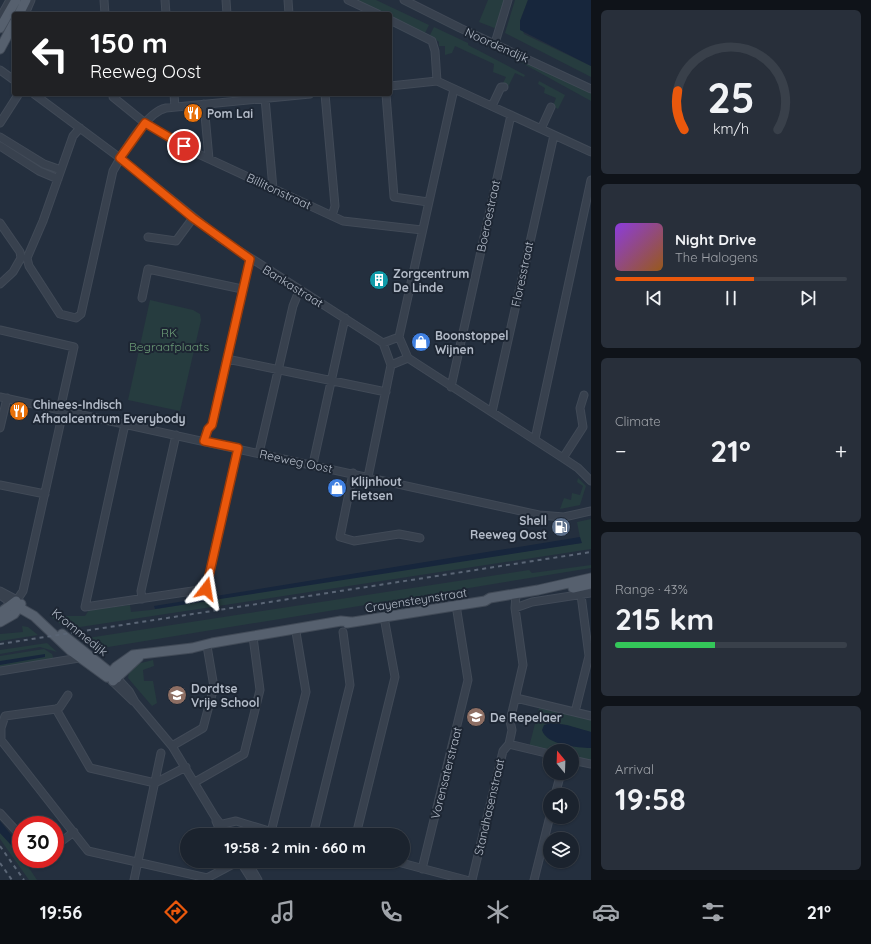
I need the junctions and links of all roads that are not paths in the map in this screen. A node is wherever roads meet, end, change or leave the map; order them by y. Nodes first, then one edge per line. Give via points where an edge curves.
1 (10, 0) edge
2 (16, 0) edge
3 (26, 0) edge
4 (31, 0) edge
5 (104, 0) edge
6 (165, 0) edge
7 (226, 0) edge
8 (288, 0) edge
9 (348, 0) edge
10 (404, 0) edge
11 (508, 0) edge
12 (365, 11) edge
13 (20, 12) edge
14 (26, 12) edge
15 (105, 12) edge
16 (166, 12) edge
17 (227, 12) edge
18 (289, 12) edge
19 (0, 18) edge
20 (392, 21) edge
21 (12, 27) edge
22 (0, 28) edge
23 (495, 44) junction
24 (0, 48) edge
25 (0, 70) edge
26 (12, 79) edge
27 (437, 81) junction
28 (392, 86) edge
29 (504, 87) dead end
30 (454, 89) junction
31 (591, 89) edge
32 (17, 96) edge
33 (37, 96) edge
34 (113, 96) edge
35 (174, 96) edge
36 (286, 96) edge
37 (324, 96) edge
38 (386, 96) edge
39 (236, 98) edge
40 (264, 98) junction
41 (204, 104) junction
42 (492, 106) junction
43 (175, 107) junction
44 (551, 107) dead end
45 (511, 115) junction
46 (0, 123) edge
47 (145, 123) junction
48 (80, 128) junction
49 (541, 129) junction
50 (0, 136) edge
51 (554, 136) junction
52 (0, 146) edge
53 (591, 152) edge
54 (120, 158) junction
55 (209, 158) junction
56 (61, 170) junction
57 (58, 179) junction
58 (591, 180) edge
59 (273, 189) junction
60 (428, 202) junction
61 (332, 216) junction
62 (193, 218) junction
63 (0, 223) edge
64 (422, 230) junction
65 (148, 237) dead end
66 (250, 259) junction
67 (0, 284) edge
68 (242, 289) junction
69 (299, 290) junction
70 (142, 298) dead end
71 (345, 318) junction
72 (0, 330) edge
73 (399, 337) junction
74 (383, 343) junction
75 (408, 358) junction
76 (226, 359) junction
77 (392, 365) junction
78 (278, 370) junction
79 (331, 381) junction
80 (451, 387) junction
81 (386, 392) junction
82 (584, 395) dead end
83 (3, 397) edge
84 (62, 409) junction
85 (492, 412) junction
86 (125, 424) junction
87 (591, 426) edge
88 (583, 427) junction
89 (0, 428) edge
90 (176, 435) junction
91 (534, 439) junction
92 (204, 441) junction
93 (238, 448) junction
94 (260, 453) junction
95 (563, 458) junction
96 (313, 464) junction
97 (353, 473) junction
98 (368, 476) junction
99 (591, 481) edge
100 (0, 485) edge
101 (45, 494) junction
102 (591, 511) edge
103 (420, 538) dead end
104 (591, 578) edge
105 (591, 584) edge
106 (0, 591) edge
107 (591, 593) edge
108 (0, 594) edge
109 (581, 595) junction
110 (517, 596) junction
111 (142, 599) junction
112 (17, 604) junction
113 (456, 605) junction
114 (515, 608) junction
115 (0, 613) edge
116 (384, 617) junction
117 (0, 622) edge
118 (292, 632) junction
119 (343, 632) dead end
120 (253, 637) junction
121 (210, 644) junction
122 (67, 645) junction
123 (87, 657) junction
124 (66, 661) junction
125 (0, 671) edge
126 (112, 677) junction
127 (68, 695) dead end
128 (516, 698) junction
129 (56, 709) junction
130 (575, 712) junction
131 (591, 716) edge
132 (0, 728) edge
133 (509, 744) junction
134 (172, 746) junction
135 (543, 752) edge
136 (161, 753) dead end
137 (579, 761) edge
138 (591, 764) edge
139 (186, 767) junction
140 (195, 782) junction
141 (155, 783) junction
142 (0, 813) edge
143 (548, 824) edge
144 (219, 825) junction
145 (12, 826) edge
146 (220, 828) edge
147 (222, 828) edge
148 (257, 828) edge
149 (272, 828) edge
150 (315, 828) edge
151 (358, 828) edge
152 (74, 832) junction
153 (64, 839) edge
154 (138, 862) junction
155 (410, 865) edge
156 (226, 868) edge
157 (244, 868) edge
158 (251, 868) edge
159 (422, 868) junction
160 (200, 878) edge
161 (134, 880) edge
162 (252, 880) edge
163 (258, 880) edge
164 (466, 880) edge
165 (472, 880) edge
166 (534, 880) edge

1 - 19 street
2 - 22 main road
3 - 13 main road
4 - 14 street
5 - 15 street
6 - 16 street
7 - 17 street
8 - 18 street
9 - 12 street
10 - 23 street, Noordendijk
11 - 23 street
20 - 27 street via 432,41 435,48
21 - 24 main road
23 - 31 street, Noordendijk
25 - 26 street
27 - 28 street
27 - 30 street
29 - 42 street via 500,87
30 - 42 street
30 - 60 street
32 - 46 street
33 - 48 street, Bankastraat
34 - 47 street, Billitonstraat
35 - 43 street
36 - 40 street
37 - 61 street via 335,206
38 - 60 street via 394,197
39 - 40 street
39 - 41 street
40 - 59 street
41 - 43 street
41 - 55 street
42 - 45 street
43 - 47 street via 156,112
44 - 49 street
45 - 49 street
45 - 80 street, Boeroestraat
47 - 54 street
47 - 55 street, Billitonstraat
48 - 54 street, Bankastraat
48 - 56 street via 73,136
49 - 51 street
50 - 56 street via 44,164
51 - 53 street
51 - 85 street, Floresstraat
52 - 57 street via 39,171
54 - 57 street via 113,171 81,314 76,318 60,314 29,266 27,258
54 - 62 street, Bankastraat
55 - 59 street, Billitonstraat
56 - 57 street
58 - 91 street
59 - 61 street, Billitonstraat
60 - 64 street
61 - 64 street, Billitonstraat via 343,221
62 - 65 street via 176,241
62 - 66 street, Bankastraat
63 - 67 street via 22,258
64 - 73 street
66 - 68 street
66 - 69 street, Bankastraat
68 - 70 street via 148,269
68 - 76 street
69 - 71 street, Bankastraat
69 - 78 street
71 - 74 street, Bankastraat
71 - 79 street
72 - 84 street via 74,347
73 - 74 street
73 - 75 street
74 - 77 street
75 - 77 street
75 - 80 street
76 - 78 street
76 - 92 street via 212,425
77 - 81 street
78 - 79 street
78 - 94 street
79 - 81 street
79 - 96 street
80 - 85 street
81 - 98 street
82 - 88 street via 580,408
83 - 84 street, Reeweg Oost
83 - 89 street
84 - 86 street, Reeweg Oost
84 - 101 street
85 - 91 street
86 - 90 street, Reeweg Oost
86 - 111 street via 85,607
87 - 88 street
88 - 95 street
90 - 92 street, Reeweg Oost
90 - 111 street via 141,591
91 - 95 street
92 - 93 street, Reeweg Oost
93 - 94 street, Reeweg Oost
93 - 111 street via 206,589
94 - 96 street, Reeweg Oost
95 - 99 street
96 - 97 street, Reeweg Oost
97 - 98 street, Reeweg Oost
97 - 103 street via 340,537 354,541 399,534
98 - 102 street, Reeweg Oost via 552,517 572,516
100 - 101 street
101 - 112 street via 24,586
104 - 110 main road, Crayensteynstraat
105 - 110 main road, Crayensteynstraat
106 - 112 street, Krommedijk
107 - 109 street
108 - 112 street, Krommedijk
109 - 114 street via 532,602
109 - 130 street via 590,656
110 - 113 main road, Crayensteynstraat
110 - 114 street, Standhasenstraat
112 - 115 main road
112 - 117 main road via 14,614
112 - 122 main road, Krommedijk
112 - 123 main road, Krommedijk via 41,616
113 - 116 main road, Crayensteynstraat
113 - 159 street, Vorensaterstraat via 468,680
114 - 128 street, Standhasenstraat via 523,665
116 - 118 main road, Crayensteynstraat via 341,621 293,629
116 - 151 street via 394,677
118 - 120 main road, Crayensteynstraat
118 - 149 street via 306,692
119 - 150 street via 350,684
120 - 121 main road, Crayensteynstraat
120 - 140 street via 260,690 244,754
121 - 126 main road, Crayensteynstraat via 143,654
121 - 134 street via 214,687 203,728
122 - 123 main road, Krommedijk
122 - 124 street
123 - 124 street
123 - 126 main road, Krommedijk
124 - 125 street
126 - 134 street, Krommedijk via 129,691 135,702
127 - 129 street
128 - 130 street
128 - 133 street, Standhasenstraat via 510,721 512,730
129 - 132 street via 5,716
129 - 141 street via 90,768
130 - 131 street
132 - 152 street via 0,740
133 - 135 street
133 - 165 street, Standhasenstraat via 503,751
134 - 139 street, Krommedijk
136 - 141 street
137 - 138 street
139 - 140 street, Krommedijk
139 - 141 street
140 - 144 street, Krommedijk
141 - 154 street
142 - 145 street
143 - 166 street
144 - 146 street
144 - 147 street
144 - 148 street via 236,822
152 - 153 street
152 - 154 street via 88,851
154 - 160 street
154 - 161 street
155 - 159 street
156 - 160 street via 207,878
157 - 162 street
158 - 163 street
159 - 164 street

